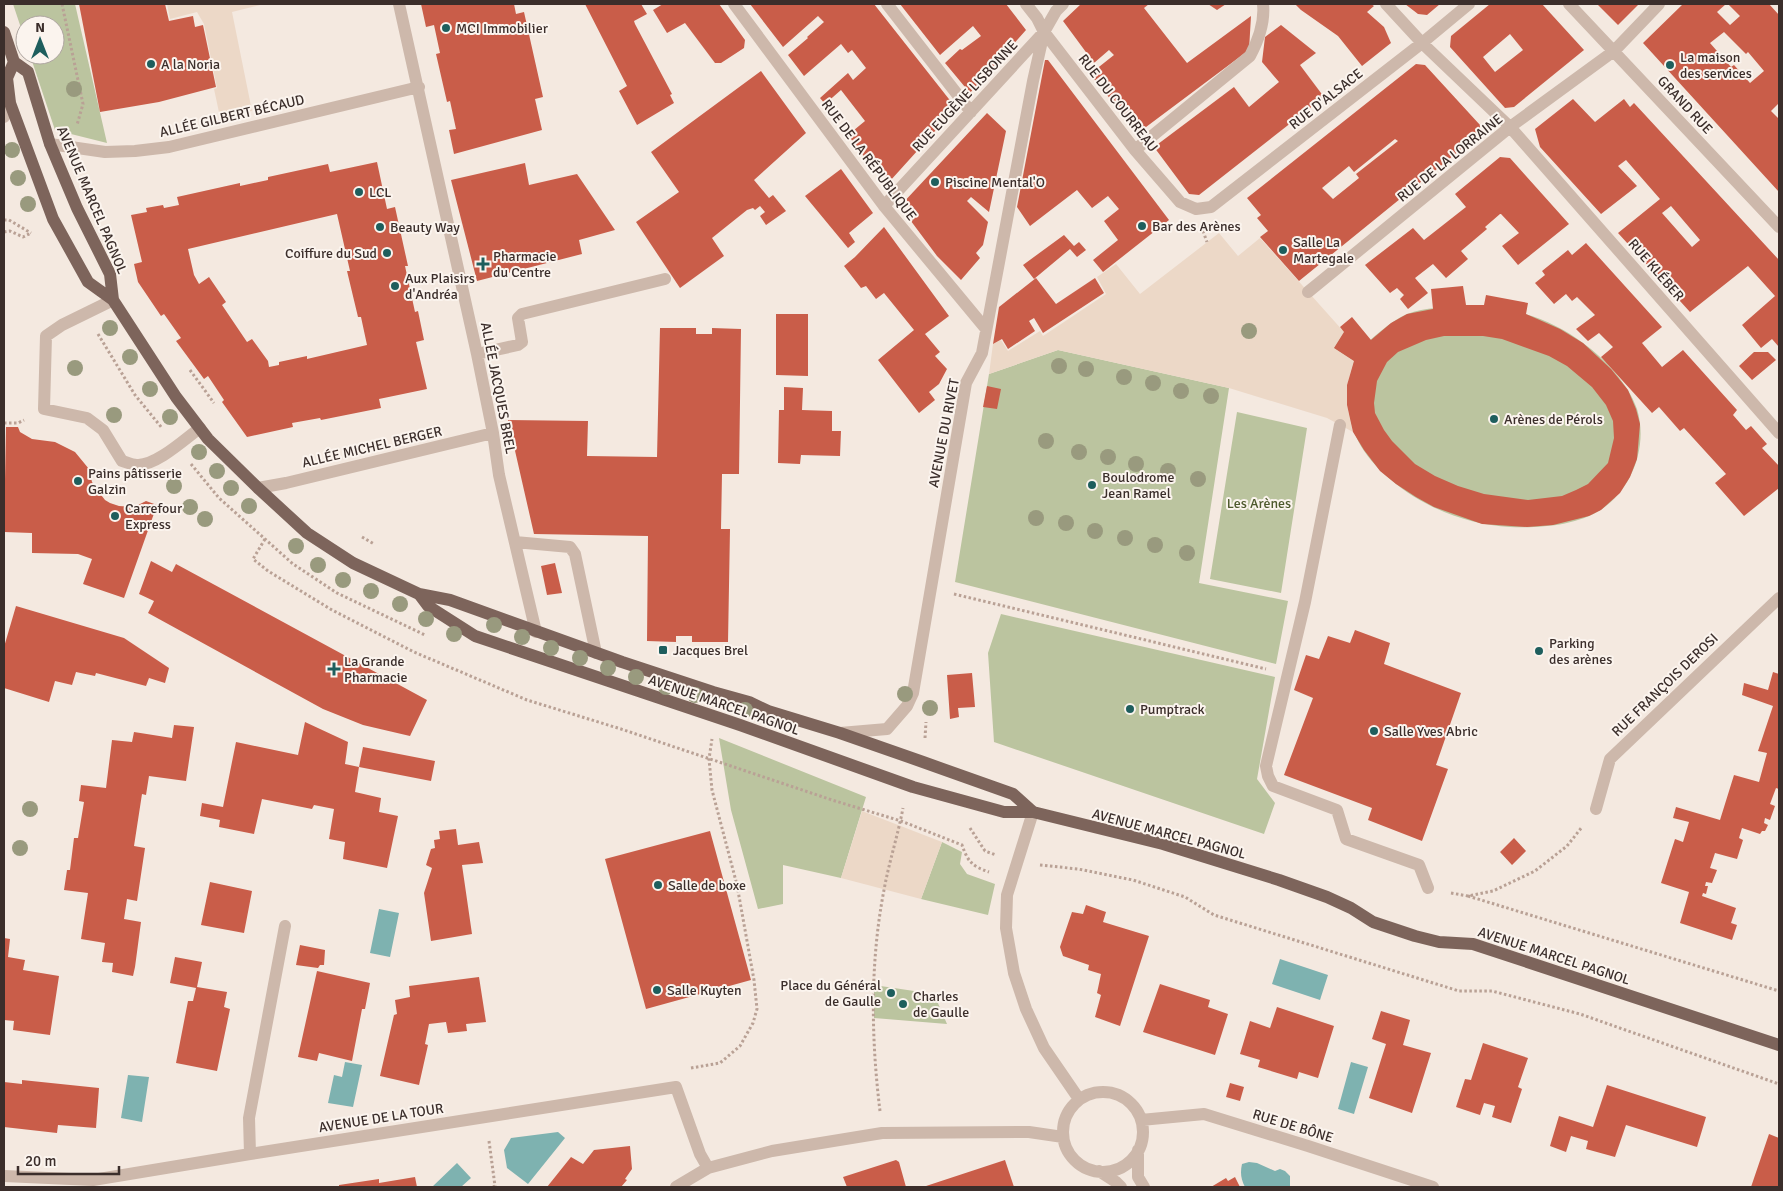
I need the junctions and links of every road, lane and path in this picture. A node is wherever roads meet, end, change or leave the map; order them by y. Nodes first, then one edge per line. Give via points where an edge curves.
1 (399, 4) edge
2 (734, 4) edge
3 (887, 4) edge
4 (1026, 4) edge
5 (1063, 4) edge
6 (1263, 4) edge
7 (1386, 4) edge
8 (1469, 4) edge
9 (1569, 4) edge
10 (1659, 4) edge
11 (4, 32) edge
12 (1044, 32) junction
13 (1422, 44) junction
14 (1614, 51) junction
15 (14, 62) junction
16 (419, 88) junction
17 (10, 103) junction
18 (971, 112) junction
19 (4, 117) edge
20 (1510, 127) junction
21 (50, 144) junction
22 (1135, 150) junction
23 (884, 206) junction
24 (1196, 209) joint
25 (1779, 227) edge
26 (665, 279) dead end
27 (1308, 292) dead end
28 (113, 300) junction
29 (986, 329) junction
30 (477, 354) junction
31 (4, 423) edge
32 (18, 423) dead end
33 (1340, 425) dead end
34 (200, 428) junction
35 (1779, 433) edge
36 (493, 434) junction
37 (258, 488) junction
38 (265, 539) dead end
39 (515, 542) junction
40 (931, 589) junction
41 (419, 594) junction
42 (1779, 598) edge
43 (536, 632) junction
44 (596, 653) junction
45 (1288, 674) junction
46 (926, 714) dead end
47 (840, 733) junction
48 (712, 736) dead end
49 (709, 759) junction
50 (923, 762) junction
51 (913, 787) junction
52 (1596, 809) joint
53 (1033, 812) junction
54 (901, 821) junction
55 (994, 874) dead end
56 (1428, 888) joint
57 (1468, 896) junction
58 (285, 926) dead end
59 (1779, 992) edge
60 (1779, 1045) edge
61 (682, 1070) dead end
62 (1079, 1100) junction
63 (485, 1117) junction
64 (1141, 1120) junction
65 (882, 1133) junction
66 (1063, 1137) junction
67 (1138, 1150) junction
68 (250, 1154) junction
69 (708, 1168) junction
70 (1099, 1171) junction
71 (4, 1176) edge
72 (493, 1187) edge
73 (676, 1187) edge
74 (1120, 1187) edge
75 (1144, 1187) edge
76 (1433, 1187) edge

1 - 16 street, ALLÉE JACQUES BREL
2 - 23 street, RUE DE LA RÉPUBLIQUE
3 - 18 street
4 - 12 street, RUE DU COURREAU
5 - 12 street, RUE EUGÈNE LISBONNE
6 - 22 street via 1264,14 1250,56
7 - 13 street, RUE KLÉBER
8 - 13 street, RUE D'ALSACE
9 - 14 street, GRAND RUE
10 - 14 street, RUE DE LA LORRAINE
11 - 15 main road, AVENUE MARCEL PAGNOL
12 - 18 street, RUE EUGÈNE LISBONNE
12 - 22 street, RUE DU COURREAU
12 - 29 street, AVENUE DU RIVET
13 - 20 street, RUE KLÉBER
13 - 24 street, RUE D'ALSACE via 1211,207
14 - 20 street, RUE DE LA LORRAINE
14 - 25 street, GRAND RUE
15 - 17 main road, AVENUE MARCEL PAGNOL via 7,78
15 - 21 main road, AVENUE MARCEL PAGNOL via 28,72
16 - 21 street, ALLÉE GILBERT BÉCAUD via 169,147 105,152
16 - 30 street, ALLÉE JACQUES BREL
17 - 19 street
17 - 28 main road, AVENUE MARCEL PAGNOL via 53,219 88,282
18 - 23 street, RUE EUGÈNE LISBONNE
20 - 27 street, RUE DE LA LORRAINE
20 - 35 street, RUE KLÉBER
21 - 28 main road, AVENUE MARCEL PAGNOL via 110,274
22 - 24 street, RUE DU COURREAU via 1180,202
23 - 29 street, RUE DE LA RÉPUBLIQUE
26 - 30 street via 522,314 518,318 522,342
28 - 34 main road, AVENUE MARCEL PAGNOL
28 - 34 street via 46,336 44,409 86,418 103,430 122,460 136,465 148,463
29 - 40 street, AVENUE DU RIVET via 982,353 966,383
30 - 36 street, ALLÉE JACQUES BREL
31 - 32 path
33 - 45 street
34 - 37 main road, AVENUE MARCEL PAGNOL
36 - 37 street, ALLÉE MICHEL BERGER
36 - 39 street, ALLÉE JACQUES BREL
37 - 41 main road, AVENUE MARCEL PAGNOL via 307,533 353,563
38 - 49 path via 253,559 268,571 332,610 414,652 527,700
39 - 43 street, ALLÉE JACQUES BREL
39 - 44 street via 570,548 575,554
40 - 45 path
40 - 47 street, AVENUE DU RIVET via 908,706 887,729
41 - 43 main road, AVENUE MARCEL PAGNOL via 450,600
41 - 51 main road, AVENUE MARCEL PAGNOL via 428,606 475,636
42 - 52 street, RUE FRANÇOIS DEROSI via 1610,759
43 - 44 main road, AVENUE MARCEL PAGNOL
44 - 47 main road, AVENUE MARCEL PAGNOL
45 - 56 street via 1266,766 1273,786 1337,810 1346,839 1419,865
46 - 50 path
47 - 50 main road, AVENUE MARCEL PAGNOL
48 - 49 path
49 - 54 path
49 - 61 path via 712,790 737,885 757,1009 740,1046 720,1063
50 - 53 main road, AVENUE MARCEL PAGNOL via 1013,794
51 - 53 main road, AVENUE MARCEL PAGNOL via 1004,812
51 - 54 path
52 - 57 path via 1567,846 1535,871 1493,891
53 - 60 main road, AVENUE MARCEL PAGNOL via 1163,844 1327,897 1373,922 1415,936 1439,942 1474,944
53 - 62 street via 1007,895 1006,928 1014,973 1026,1009 1044,1048
54 - 55 path via 962,845 975,867
54 - 65 path via 884,890 874,986 875,1072
56 - 57 path
57 - 59 path
58 - 68 street via 249,1118
62 - 64 street via 1090,1094 1115,1094 1135,1108
62 - 66 street via 1066,1116
63 - 68 street, AVENUE DE LA TOUR
63 - 69 street, AVENUE DE LA TOUR via 676,1086
63 - 72 path
64 - 67 street
64 - 76 street, RUE DE BÔNE via 1204,1114
65 - 66 street via 1029,1132
65 - 69 street via 772,1151
66 - 70 street via 1075,1160 1086,1168
67 - 70 street via 1122,1167
67 - 75 street via 1138,1177
68 - 71 street, AVENUE DE LA TOUR via 93,1180
69 - 73 street
70 - 74 street

